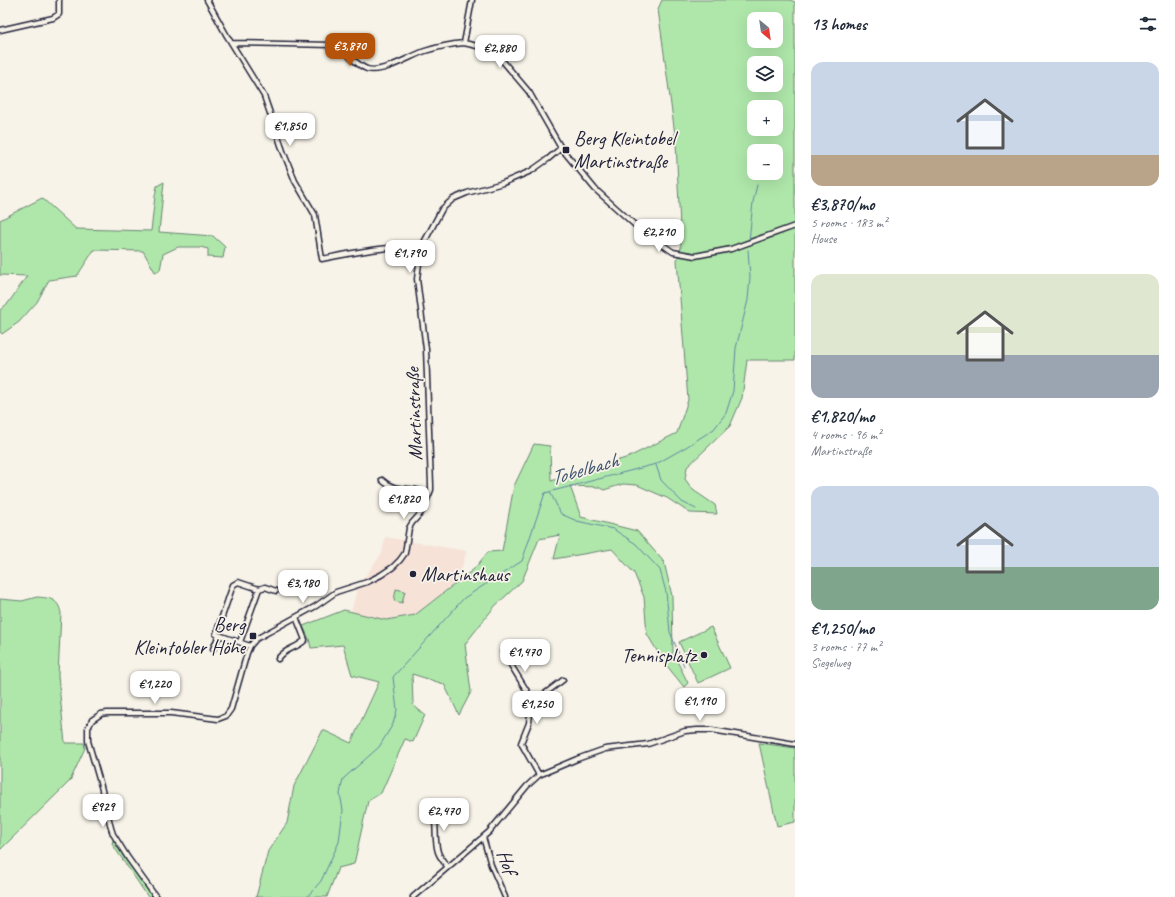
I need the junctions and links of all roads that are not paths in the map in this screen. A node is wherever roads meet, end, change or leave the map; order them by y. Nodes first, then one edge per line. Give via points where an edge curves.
1 (59, 0) edge
2 (207, 0) edge
3 (472, 0) edge
4 (0, 30) edge
5 (464, 43) junction
6 (232, 44) junction
7 (561, 148) junction
8 (795, 226) edge
9 (421, 248) junction
10 (382, 480) dead end
11 (429, 495) junction
12 (259, 590) junction
13 (276, 591) dead end
14 (296, 617) junction
15 (219, 635) junction
16 (240, 642) junction
17 (250, 646) junction
18 (213, 649) dead end
19 (503, 652) dead end
20 (278, 659) dead end
21 (563, 680) dead end
22 (533, 701) junction
23 (795, 744) edge
24 (539, 775) junction
25 (430, 805) dead end
26 (483, 837) junction
27 (447, 866) junction
28 (156, 897) edge
29 (413, 897) edge
30 (505, 897) edge

1 - 4 street via 59,14 53,18
2 - 6 street
3 - 5 street
5 - 6 street via 441,46 377,70 360,65 340,47 332,45
5 - 7 street via 486,48 508,66 529,92
6 - 9 street via 264,96 282,151 295,181 315,215 322,259 346,253
7 - 8 street via 608,202 673,252 695,256 731,249
7 - 9 street, Martinstraße via 531,170 503,183 453,199 442,209
9 - 11 street, Martinstraße via 417,280 426,349 431,485
10 - 11 street via 390,486 417,490
11 - 14 street, Martinstraße via 420,515 409,528 405,553 400,560 381,575 336,592
12 - 13 street via 264,587
12 - 15 street via 238,582 233,585 216,634
12 - 16 street
14 - 17 street, Martinstraße via 262,634
14 - 20 street via 305,640 282,652
15 - 16 street
15 - 18 street
16 - 17 street
17 - 28 street, Martinstraße via 231,709 224,718 171,713 107,713 92,720 88,728 88,741 114,834
19 - 22 street
21 - 22 street
22 - 24 street via 529,723 520,743
23 - 24 street via 712,730 685,731 648,744 594,752
24 - 26 street
25 - 27 street via 436,820 438,852
26 - 27 street
26 - 30 street, Hof via 491,865
27 - 29 street

